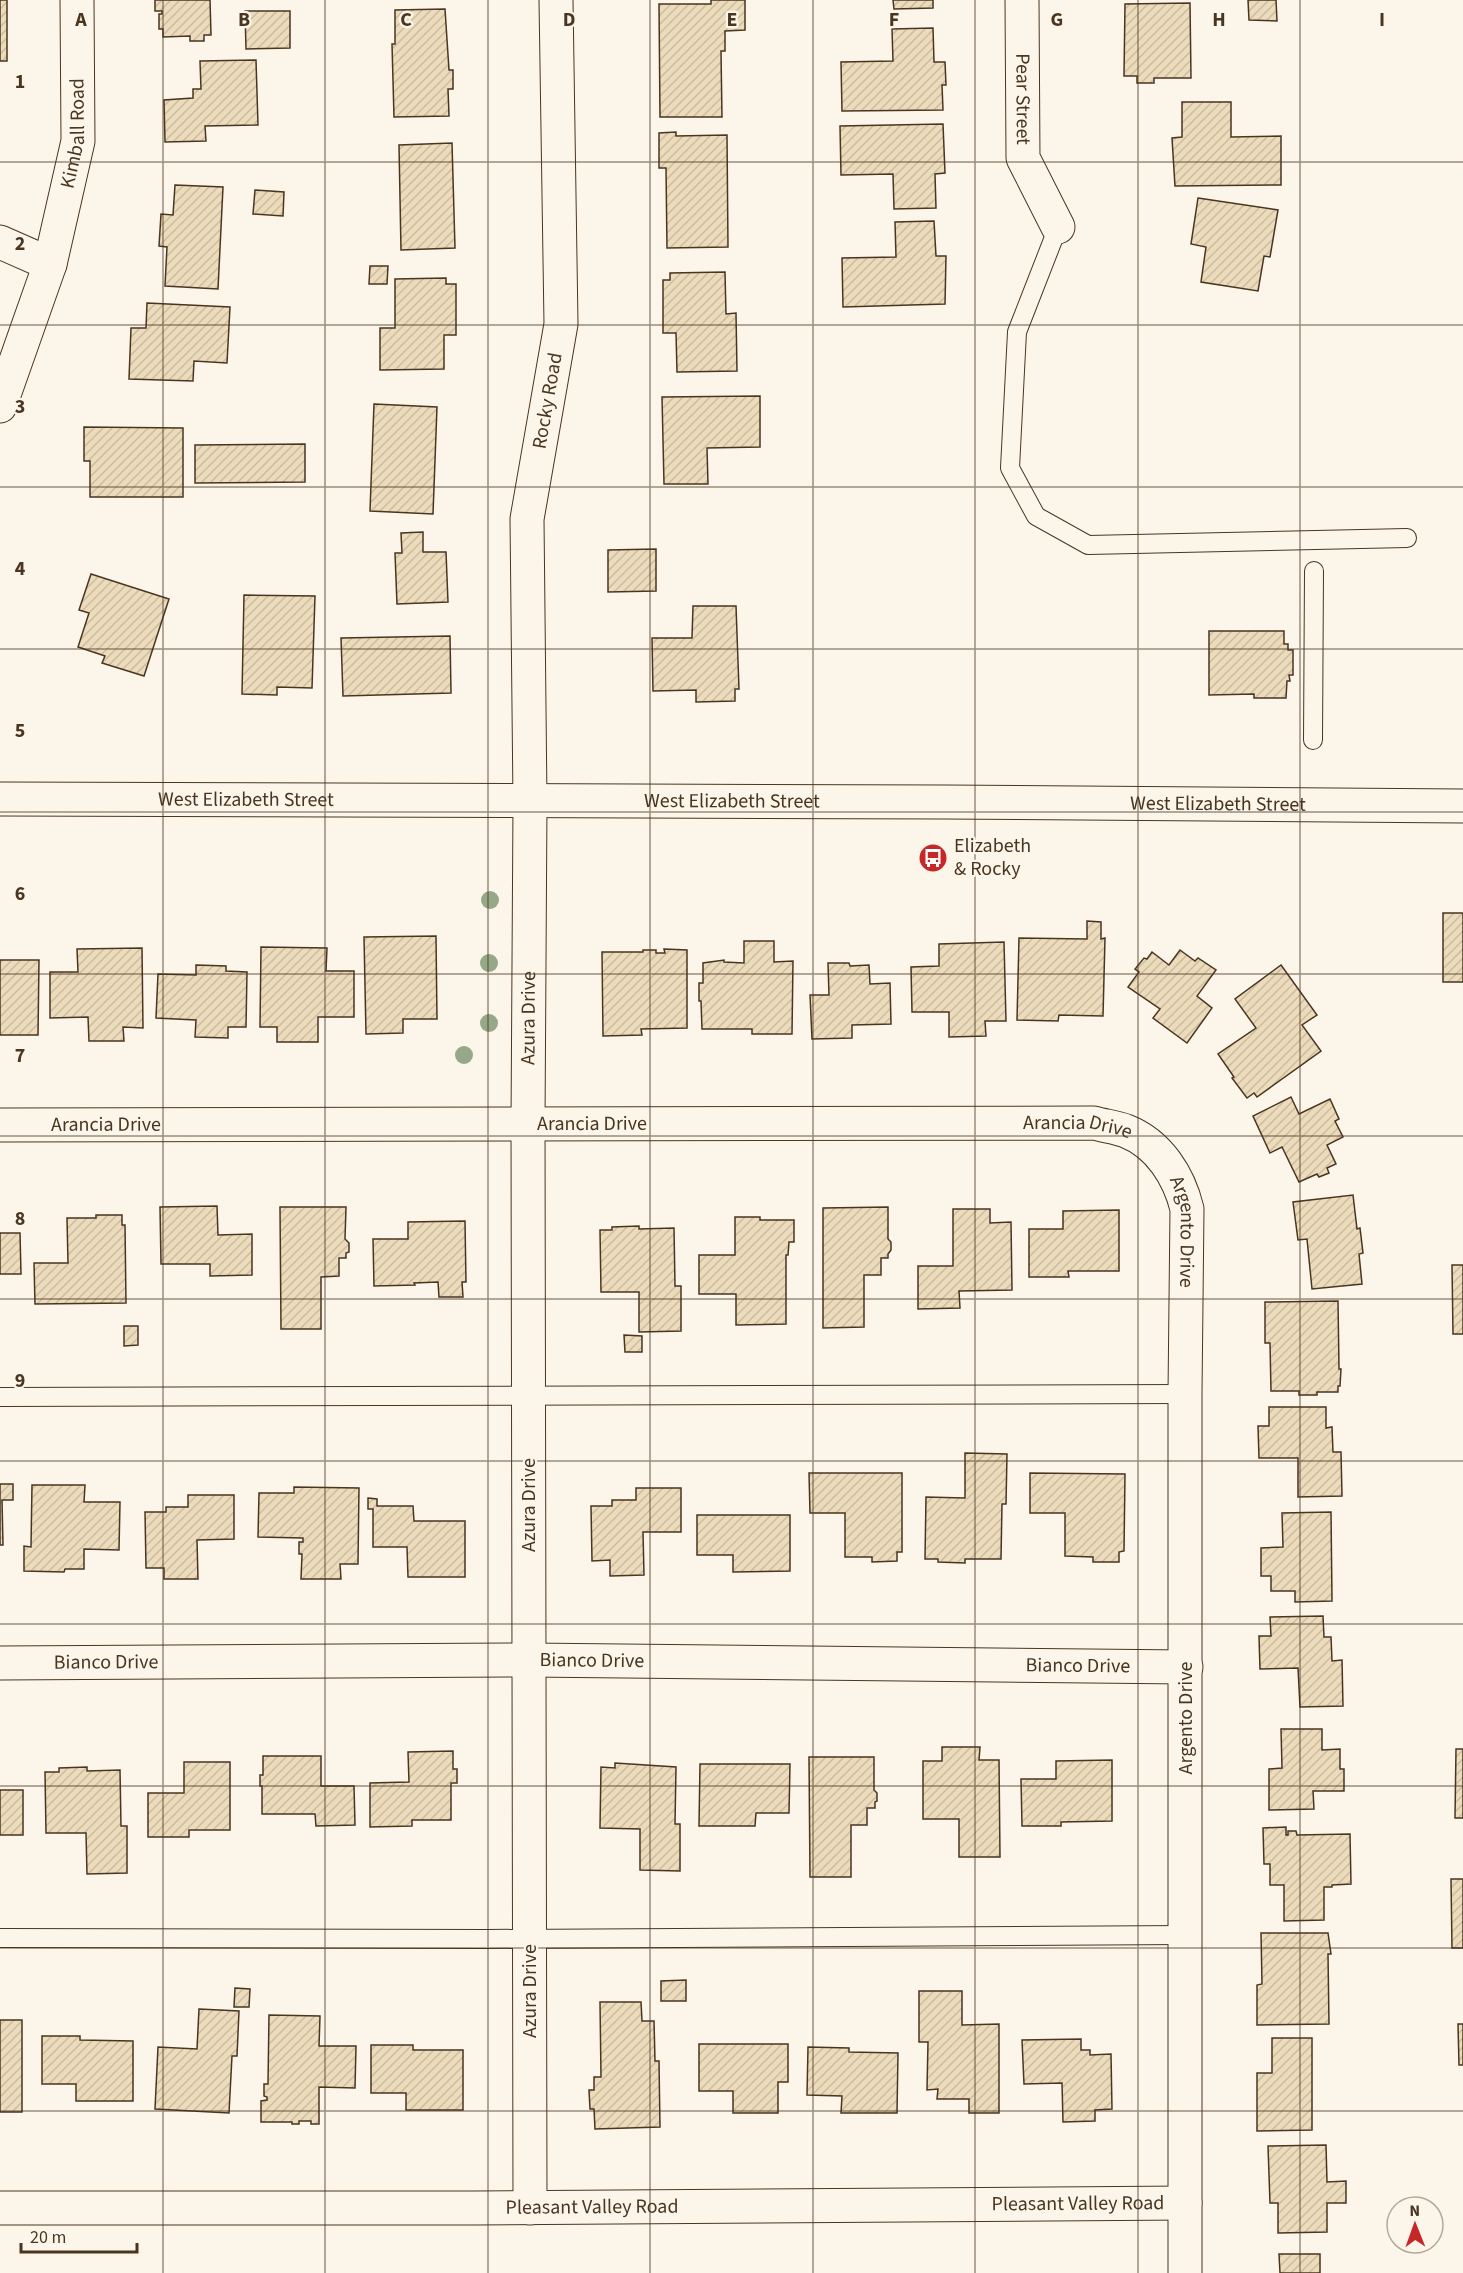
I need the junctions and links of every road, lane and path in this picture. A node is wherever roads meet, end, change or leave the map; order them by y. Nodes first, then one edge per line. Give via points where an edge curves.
1 (77, 0) edge
2 (556, 0) edge
3 (1022, 0) edge
4 (1058, 227) joint
5 (0, 242) edge
6 (50, 264) junction
7 (0, 406) edge
8 (1407, 538) dead end
9 (1314, 570) dead end
10 (1313, 740) dead end
11 (0, 799) edge
12 (530, 802) junction
13 (1463, 806) edge
14 (528, 1124) junction
15 (0, 1125) edge
16 (1170, 1167) joint
17 (1185, 1394) junction
18 (530, 1395) junction
19 (0, 1397) edge
20 (529, 1660) junction
21 (0, 1663) edge
22 (1186, 1667) junction
23 (1186, 1935) junction
24 (0, 1938) edge
25 (530, 1939) junction
26 (1185, 2204) junction
27 (0, 2208) edge
28 (530, 2208) junction
29 (1185, 2273) edge

1 - 6 street, Kimball Road via 78,141
2 - 12 street, Rocky Road via 561,324 527,519
3 - 4 street, Pear Street via 1023,158
4 - 8 lane via 1017,332 1010,468 1036,516 1089,545
5 - 6 street
6 - 7 street, Kimball Road
9 - 10 lane
11 - 12 street, West Elizabeth Street
12 - 13 street, West Elizabeth Street
12 - 14 street, Azura Drive
14 - 15 street, Arancia Drive
14 - 16 street, Arancia Drive via 1094,1123 1126,1131 1152,1147
14 - 18 street, Azura Drive
16 - 17 street, Argento Drive via 1187,1209
17 - 18 lane
17 - 22 street, Argento Drive
18 - 19 lane
18 - 20 street, Azura Drive
20 - 21 street, Bianco Drive
20 - 22 street, Bianco Drive
20 - 25 street, Azura Drive
22 - 23 street, Argento Drive
23 - 25 lane
23 - 26 street, Argento Drive
24 - 25 lane
25 - 28 street, Azura Drive
26 - 28 street, Pleasant Valley Road
26 - 29 street, Argento Drive
27 - 28 street, Pleasant Valley Road

